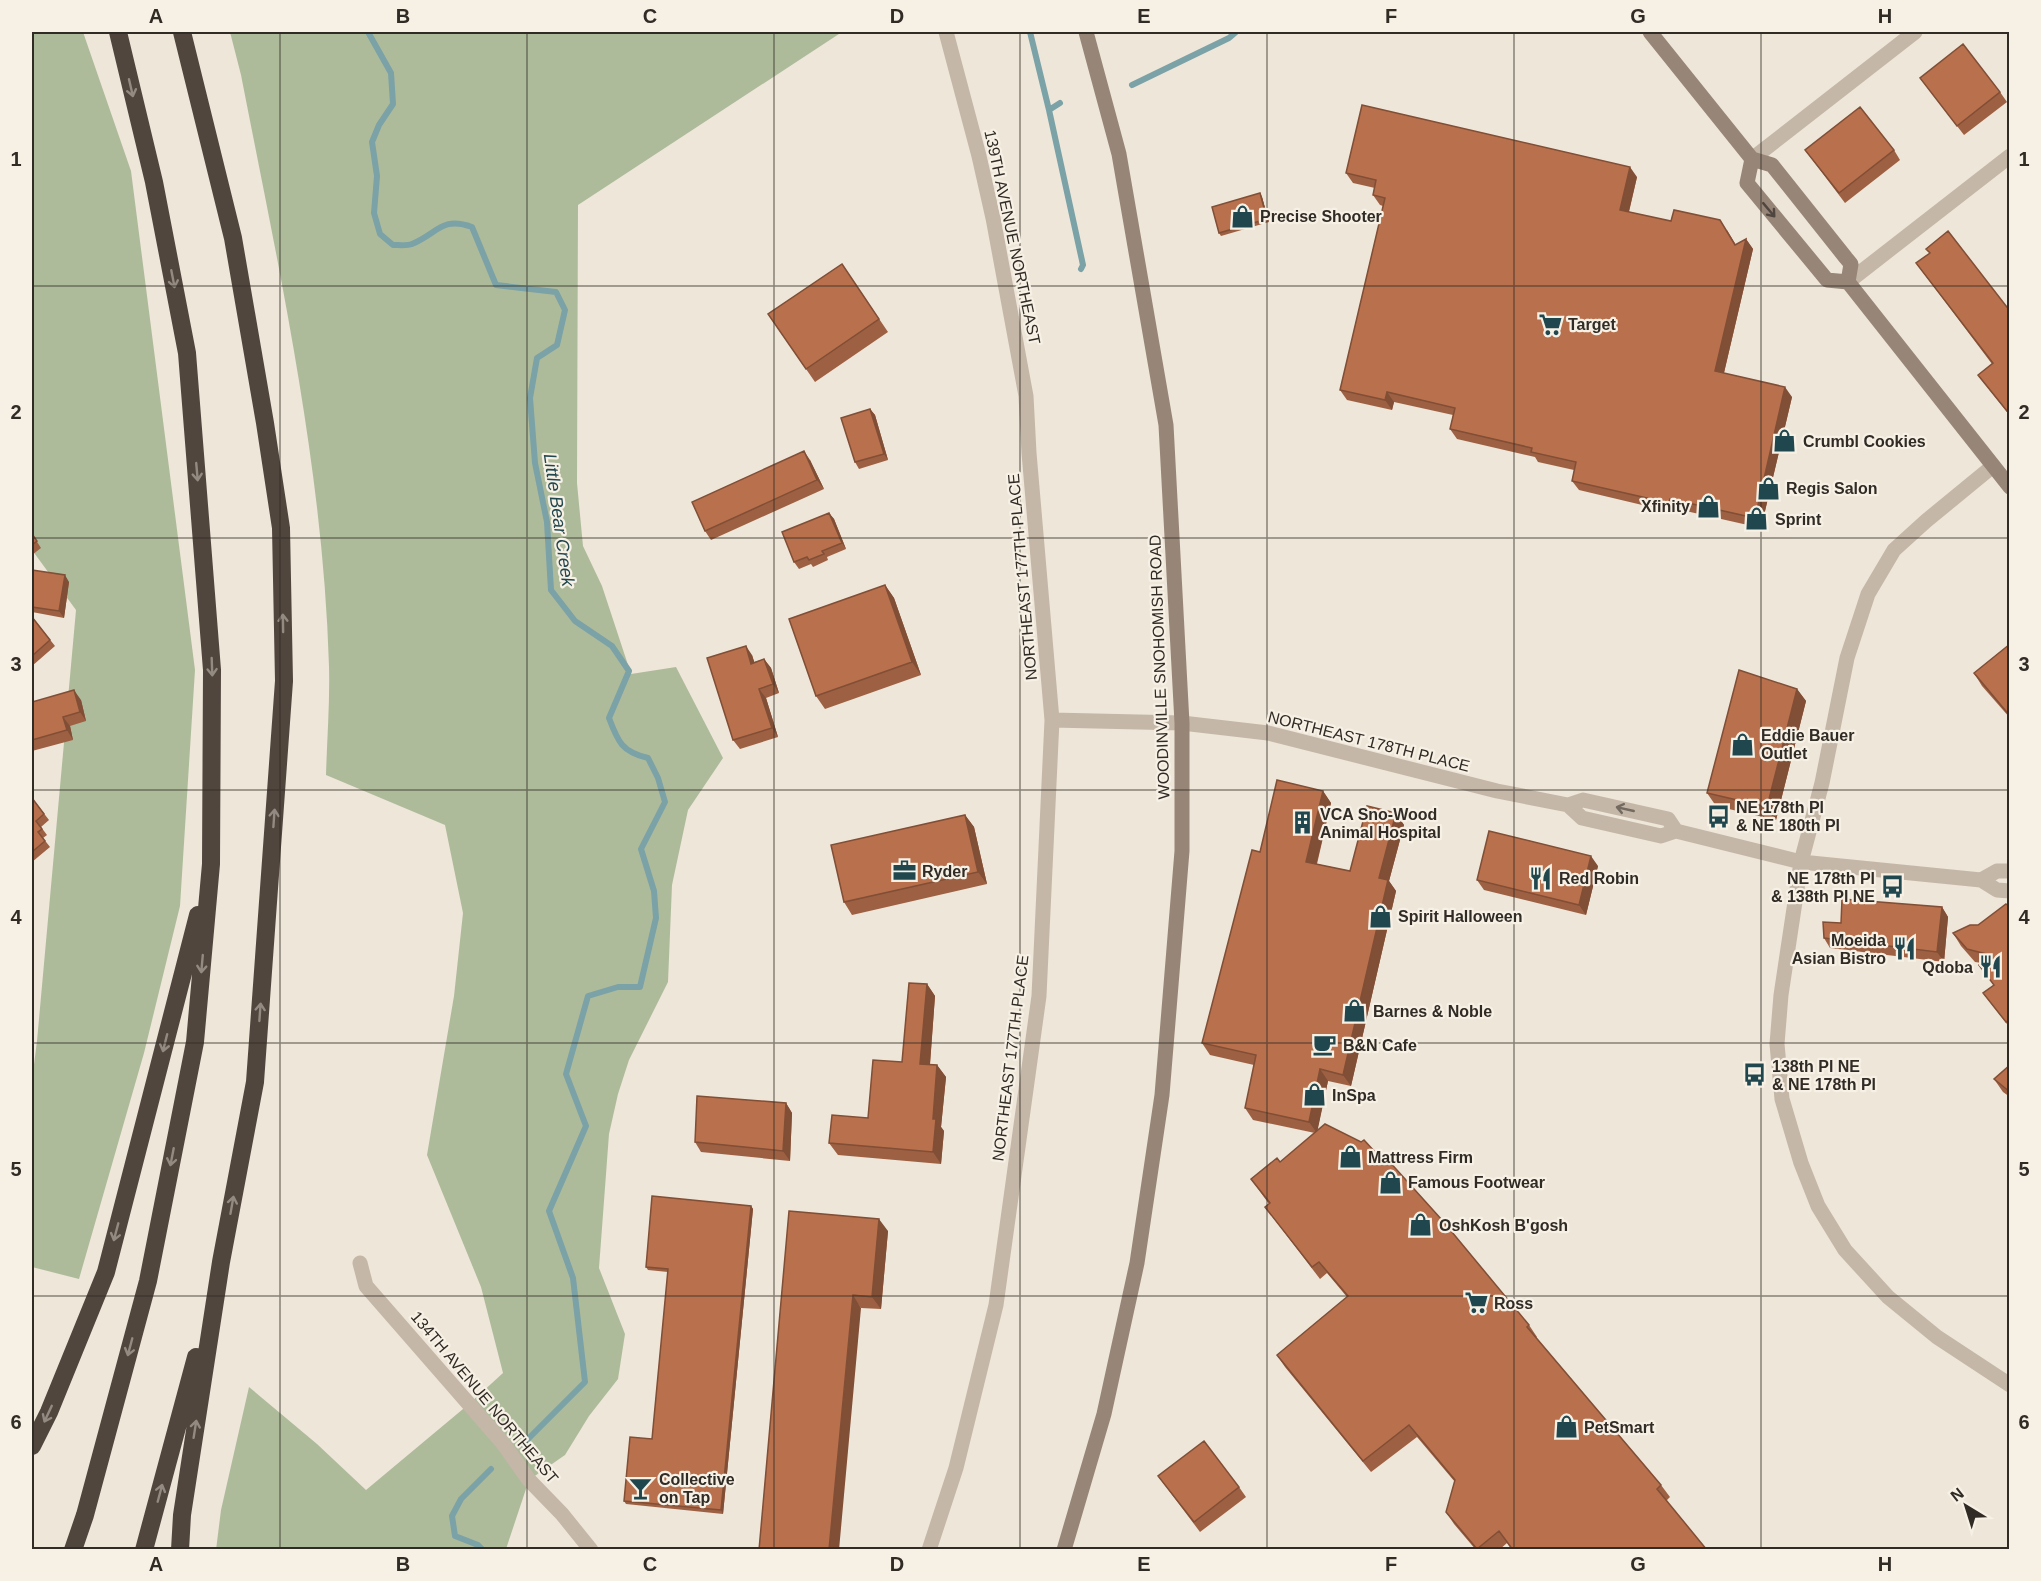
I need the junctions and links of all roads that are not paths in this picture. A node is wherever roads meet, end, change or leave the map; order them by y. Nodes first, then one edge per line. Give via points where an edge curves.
1 (118, 32) edge
2 (182, 32) edge
3 (946, 32) edge
4 (1086, 32) edge
5 (1650, 32) edge
6 (1915, 32) edge
7 (2010, 156) edge
8 (1752, 159) junction
9 (1848, 282) junction
10 (1029, 453) joint
11 (1993, 466) junction
12 (2010, 487) edge
13 (1053, 720) junction
14 (1182, 723) junction
15 (1801, 862) junction
16 (211, 864) junction
17 (2010, 871) edge
18 (1981, 880) junction
19 (2010, 891) edge
20 (221, 1262) junction
21 (360, 1263) dead end
22 (2010, 1385) edge
23 (32, 1446) edge
24 (73, 1550) edge
25 (144, 1550) edge
26 (180, 1550) edge
27 (591, 1550) edge
28 (930, 1550) edge
29 (1064, 1550) edge

1 -> 16 highway via 154,182 187,353 213,670
20 -> 2 highway via 255,1082 284,681 281,528 233,238
3 - 10 street, 139TH AVENUE NORTHEAST via 993,218 1026,396
4 - 14 main road, WOODINVILLE SNOHOMISH ROAD via 1119,154 1166,425
5 - 8 main road
6 - 8 street
7 - 9 street
8 - 9 main road via 1772,165 1851,264
8 -> 9 main road via 1747,183 1827,280
9 - 11 main road
10 - 13 street, NORTHEAST 177TH PLACE
11 - 12 main road
11 - 15 street via 1894,550 1868,594 1847,658 1822,783
13 - 14 street, NORTHEAST 178TH PLACE
13 - 28 street, NORTHEAST 177TH PLACE via 1039,996 996,1305 956,1468
14 - 15 street, NORTHEAST 178TH PLACE via 1268,732 1488,789 1568,805 1582,818 1661,836 1676,831
14 - 29 main road, WOODINVILLE SNOHOMISH ROAD via 1182,851 1162,1095 1137,1263 1119,1348
15 - 18 street, NORTHEAST 178TH PLACE
15 - 22 street via 1777,1044 1782,1099 1818,1206 1845,1250 1888,1297 1937,1337
16 -> 23 highway via 106,1272
16 -> 24 highway via 195,1042 152,1258
17 - 18 street via 1997,871
18 - 19 street via 1996,890
25 -> 20 highway
26 -> 20 highway
21 - 27 street, 134TH AVENUE NORTHEAST via 366,1286

